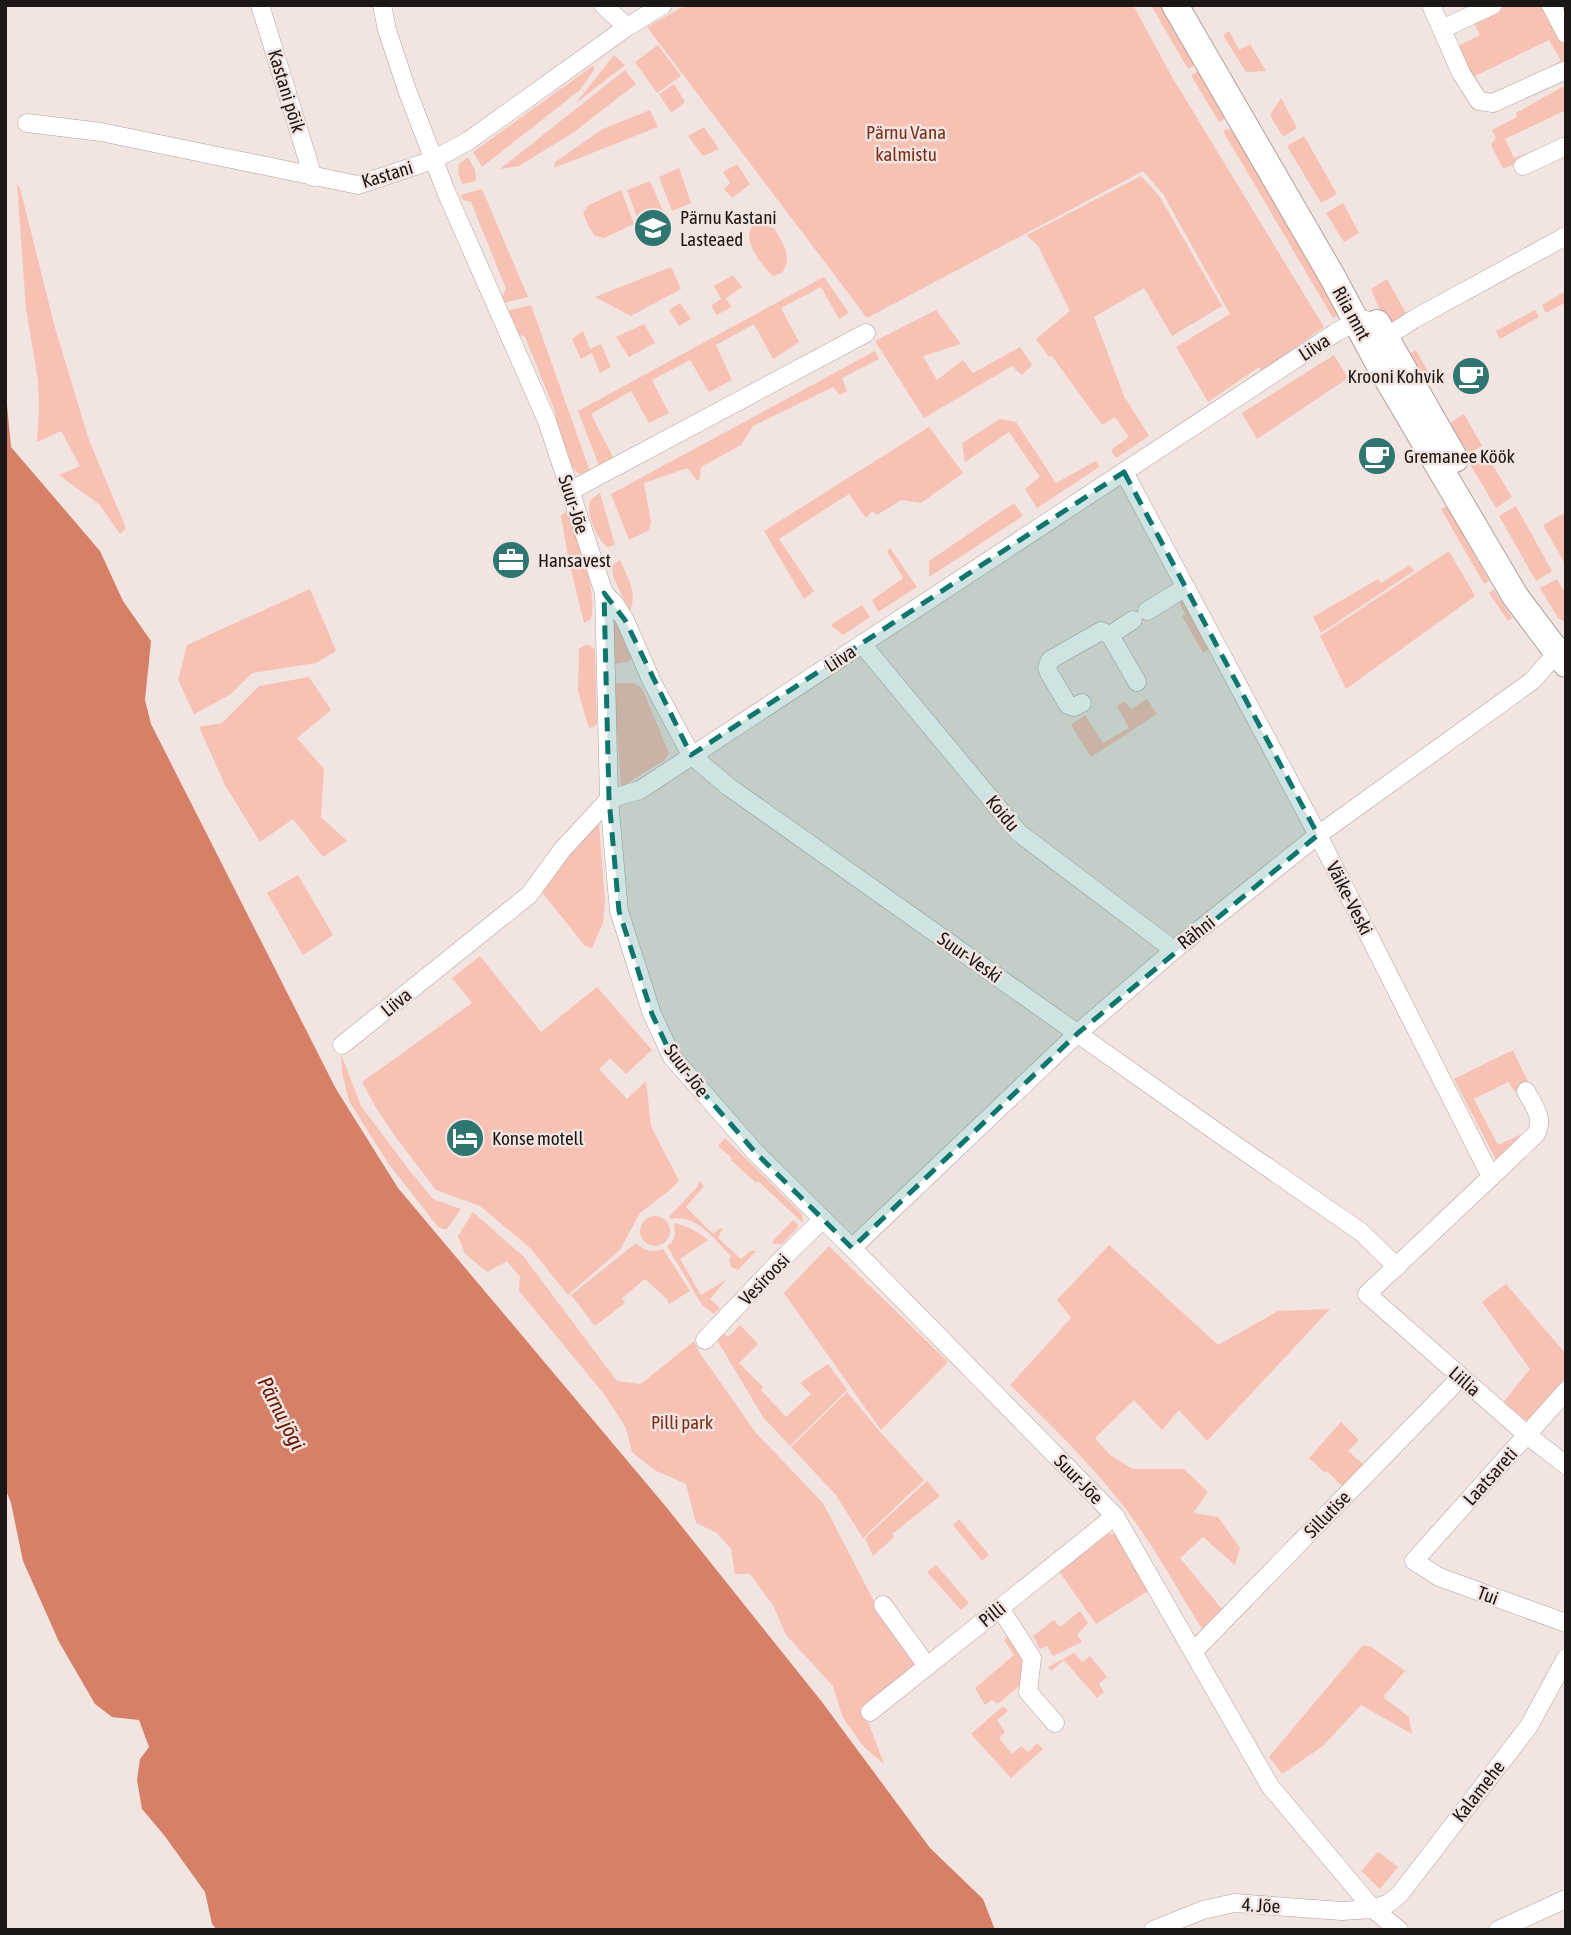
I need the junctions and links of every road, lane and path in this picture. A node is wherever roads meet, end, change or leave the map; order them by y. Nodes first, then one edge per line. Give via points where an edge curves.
1 (260, 5) edge
2 (382, 5) edge
3 (663, 5) edge
4 (1175, 5) edge
5 (1196, 5) edge
6 (1431, 5) edge
7 (1493, 5) edge
8 (1551, 5) edge
9 (605, 6) edge
10 (628, 27) junction
11 (1442, 29) junction
12 (1566, 34) edge
13 (1566, 70) edge
14 (27, 123) dead end
15 (1566, 146) edge
16 (433, 160) junction
17 (1523, 166) dead end
18 (313, 177) junction
19 (1566, 236) edge
20 (1372, 331) junction
21 (866, 333) dead end
22 (1124, 472) junction
23 (570, 491) junction
24 (1186, 587) junction
25 (604, 593) junction
26 (1110, 635) junction
27 (862, 644) junction
28 (1563, 655) edge
29 (1137, 682) dead end
30 (1082, 703) dead end
31 (691, 755) junction
32 (609, 799) junction
33 (1318, 835) junction
34 (1174, 950) junction
35 (1078, 1033) junction
36 (342, 1045) dead end
37 (1526, 1091) dead end
38 (1491, 1177) junction
39 (823, 1219) junction
40 (852, 1248) junction
41 (1397, 1267) junction
42 (705, 1340) dead end
43 (1461, 1377) junction
44 (1566, 1391) edge
45 (1527, 1435) junction
46 (1566, 1465) edge
47 (1115, 1516) junction
48 (1414, 1561) joint
49 (883, 1605) dead end
50 (1000, 1608) junction
51 (1566, 1623) edge
52 (1194, 1651) junction
53 (1566, 1658) edge
54 (927, 1666) junction
55 (870, 1712) dead end
56 (1055, 1723) dead end
57 (1566, 1899) edge
58 (1373, 1909) junction
59 (1153, 1930) edge
60 (1399, 1930) edge
61 (1498, 1930) edge

1 - 18 street, Kastani põik
2 - 16 street, Suur-Jõe
3 - 10 street, Kastani
4 - 20 main road, Riia mnt
5 - 20 main road, Riia mnt
6 - 11 street
7 - 11 street
8 - 12 street
9 - 10 street
10 - 16 street, Kastani via 468,141
11 - 13 street via 1479,101 1493,103
14 - 18 street, Kastani via 101,132
15 - 17 street
16 - 18 street, Kastani via 358,186
16 - 23 street, Suur-Jõe via 547,421
19 - 20 street, Liiva via 1414,318
20 - 22 street, Liiva via 1335,333
20 - 28 main road, Riia mnt via 1535,599
21 - 23 street
22 - 24 street, Väike-Veski
22 - 27 street, Liiva
23 - 25 street, Suur-Jõe
24 - 26 street
24 - 33 street, Väike-Veski
25 - 31 street, Suur-Veski via 625,621
25 - 32 street, Suur-Jõe
26 - 29 street
26 - 30 street via 1101,631 1050,660 1047,668 1068,705
27 - 31 street, Liiva
27 - 34 street, Koidu via 1019,833
28 - 33 street, Rähni
31 - 32 street, Liiva via 640,790
31 - 35 street, Suur-Veski via 729,787
32 - 36 street, Liiva via 562,849 529,895
32 - 39 street, Suur-Jõe via 619,911 652,1014 672,1057 756,1153
33 - 34 street, Rähni
33 - 38 street, Väike-Veski
34 - 35 street, Rähni
35 - 40 street, Rähni
35 - 41 street, Suur-Veski via 1361,1232
37 - 38 street via 1540,1127
38 - 41 street
39 - 40 street, Suur-Jõe
39 - 42 street, Vesiroosi
40 - 47 street, Suur-Jõe
41 - 43 street, Liilia via 1367,1294
43 - 45 street, Liilia
43 - 52 street, Sillutise
44 - 45 street, Laatsareti
45 - 46 street, Liilia
45 - 48 street, Laatsareti
47 - 50 street, Pilli
47 - 52 street, Suur-Jõe
48 - 51 street, Tui via 1439,1577
49 - 54 street
50 - 54 street, Pilli
50 - 56 street via 1032,1658 1028,1692
52 - 58 street, Suur-Jõe via 1270,1786
53 - 58 street, Kalamehe via 1529,1726 1399,1894
54 - 55 street, Pilli
57 - 61 street
58 - 59 street, 4. Jõe via 1234,1903
58 - 60 street, Suur-Jõe

